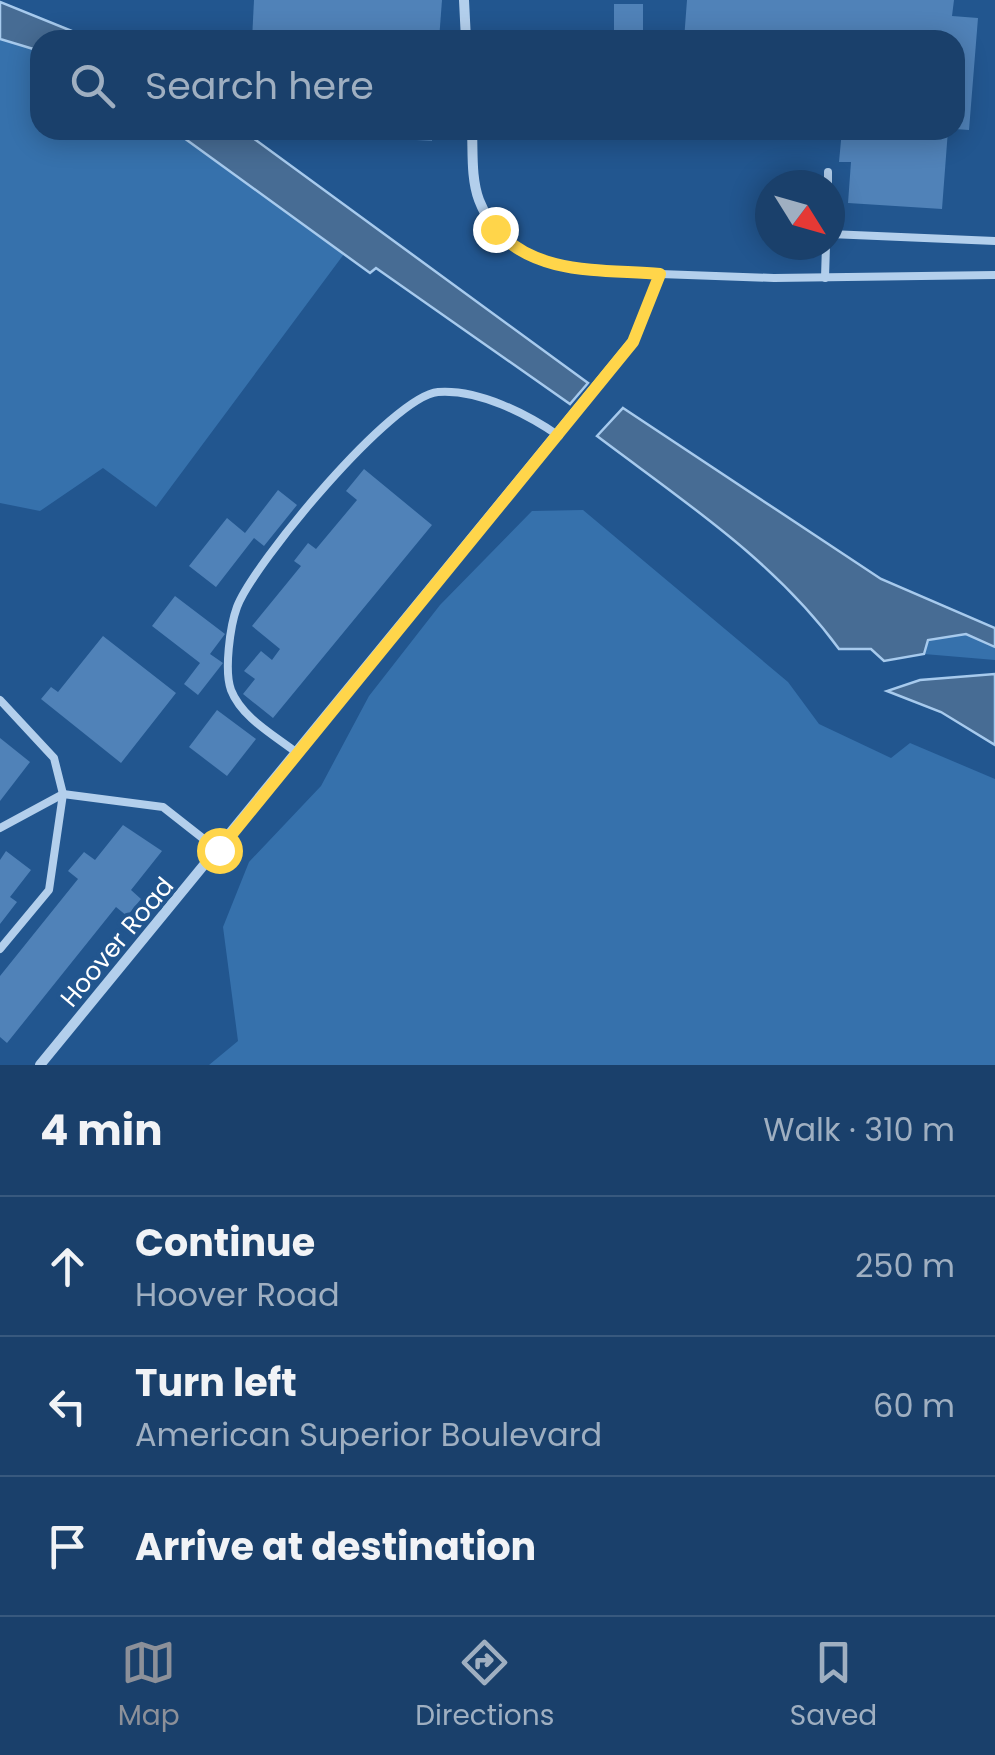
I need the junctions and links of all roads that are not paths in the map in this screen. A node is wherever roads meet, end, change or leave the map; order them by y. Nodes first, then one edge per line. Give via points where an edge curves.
1 (464, 0) edge
2 (466, 30) edge
3 (473, 140) edge
4 (845, 235) edge
5 (995, 241) edge
6 (826, 260) edge
7 (660, 274) junction
8 (995, 275) edge
9 (825, 278) junction
10 (559, 436) junction
11 (0, 700) edge
12 (298, 754) junction
13 (64, 794) junction
14 (0, 828) edge
15 (219, 850) junction
16 (0, 949) edge
17 (40, 1065) edge

1 - 2 street
3 - 7 street via 478,199 507,242 565,267
4 - 5 lane
6 - 9 lane
7 - 9 lane
7 - 10 street, Hoover Road via 633,342
8 - 9 lane
10 - 12 street, Hoover Road
10 - 12 lane via 493,402 436,392 398,413 360,447 258,569 236,608 230,688 244,712
11 - 13 lane via 54,758
12 - 15 street, Hoover Road
13 - 14 lane
13 - 15 lane via 163,807
13 - 16 lane via 49,890
15 - 17 street, Hoover Road

